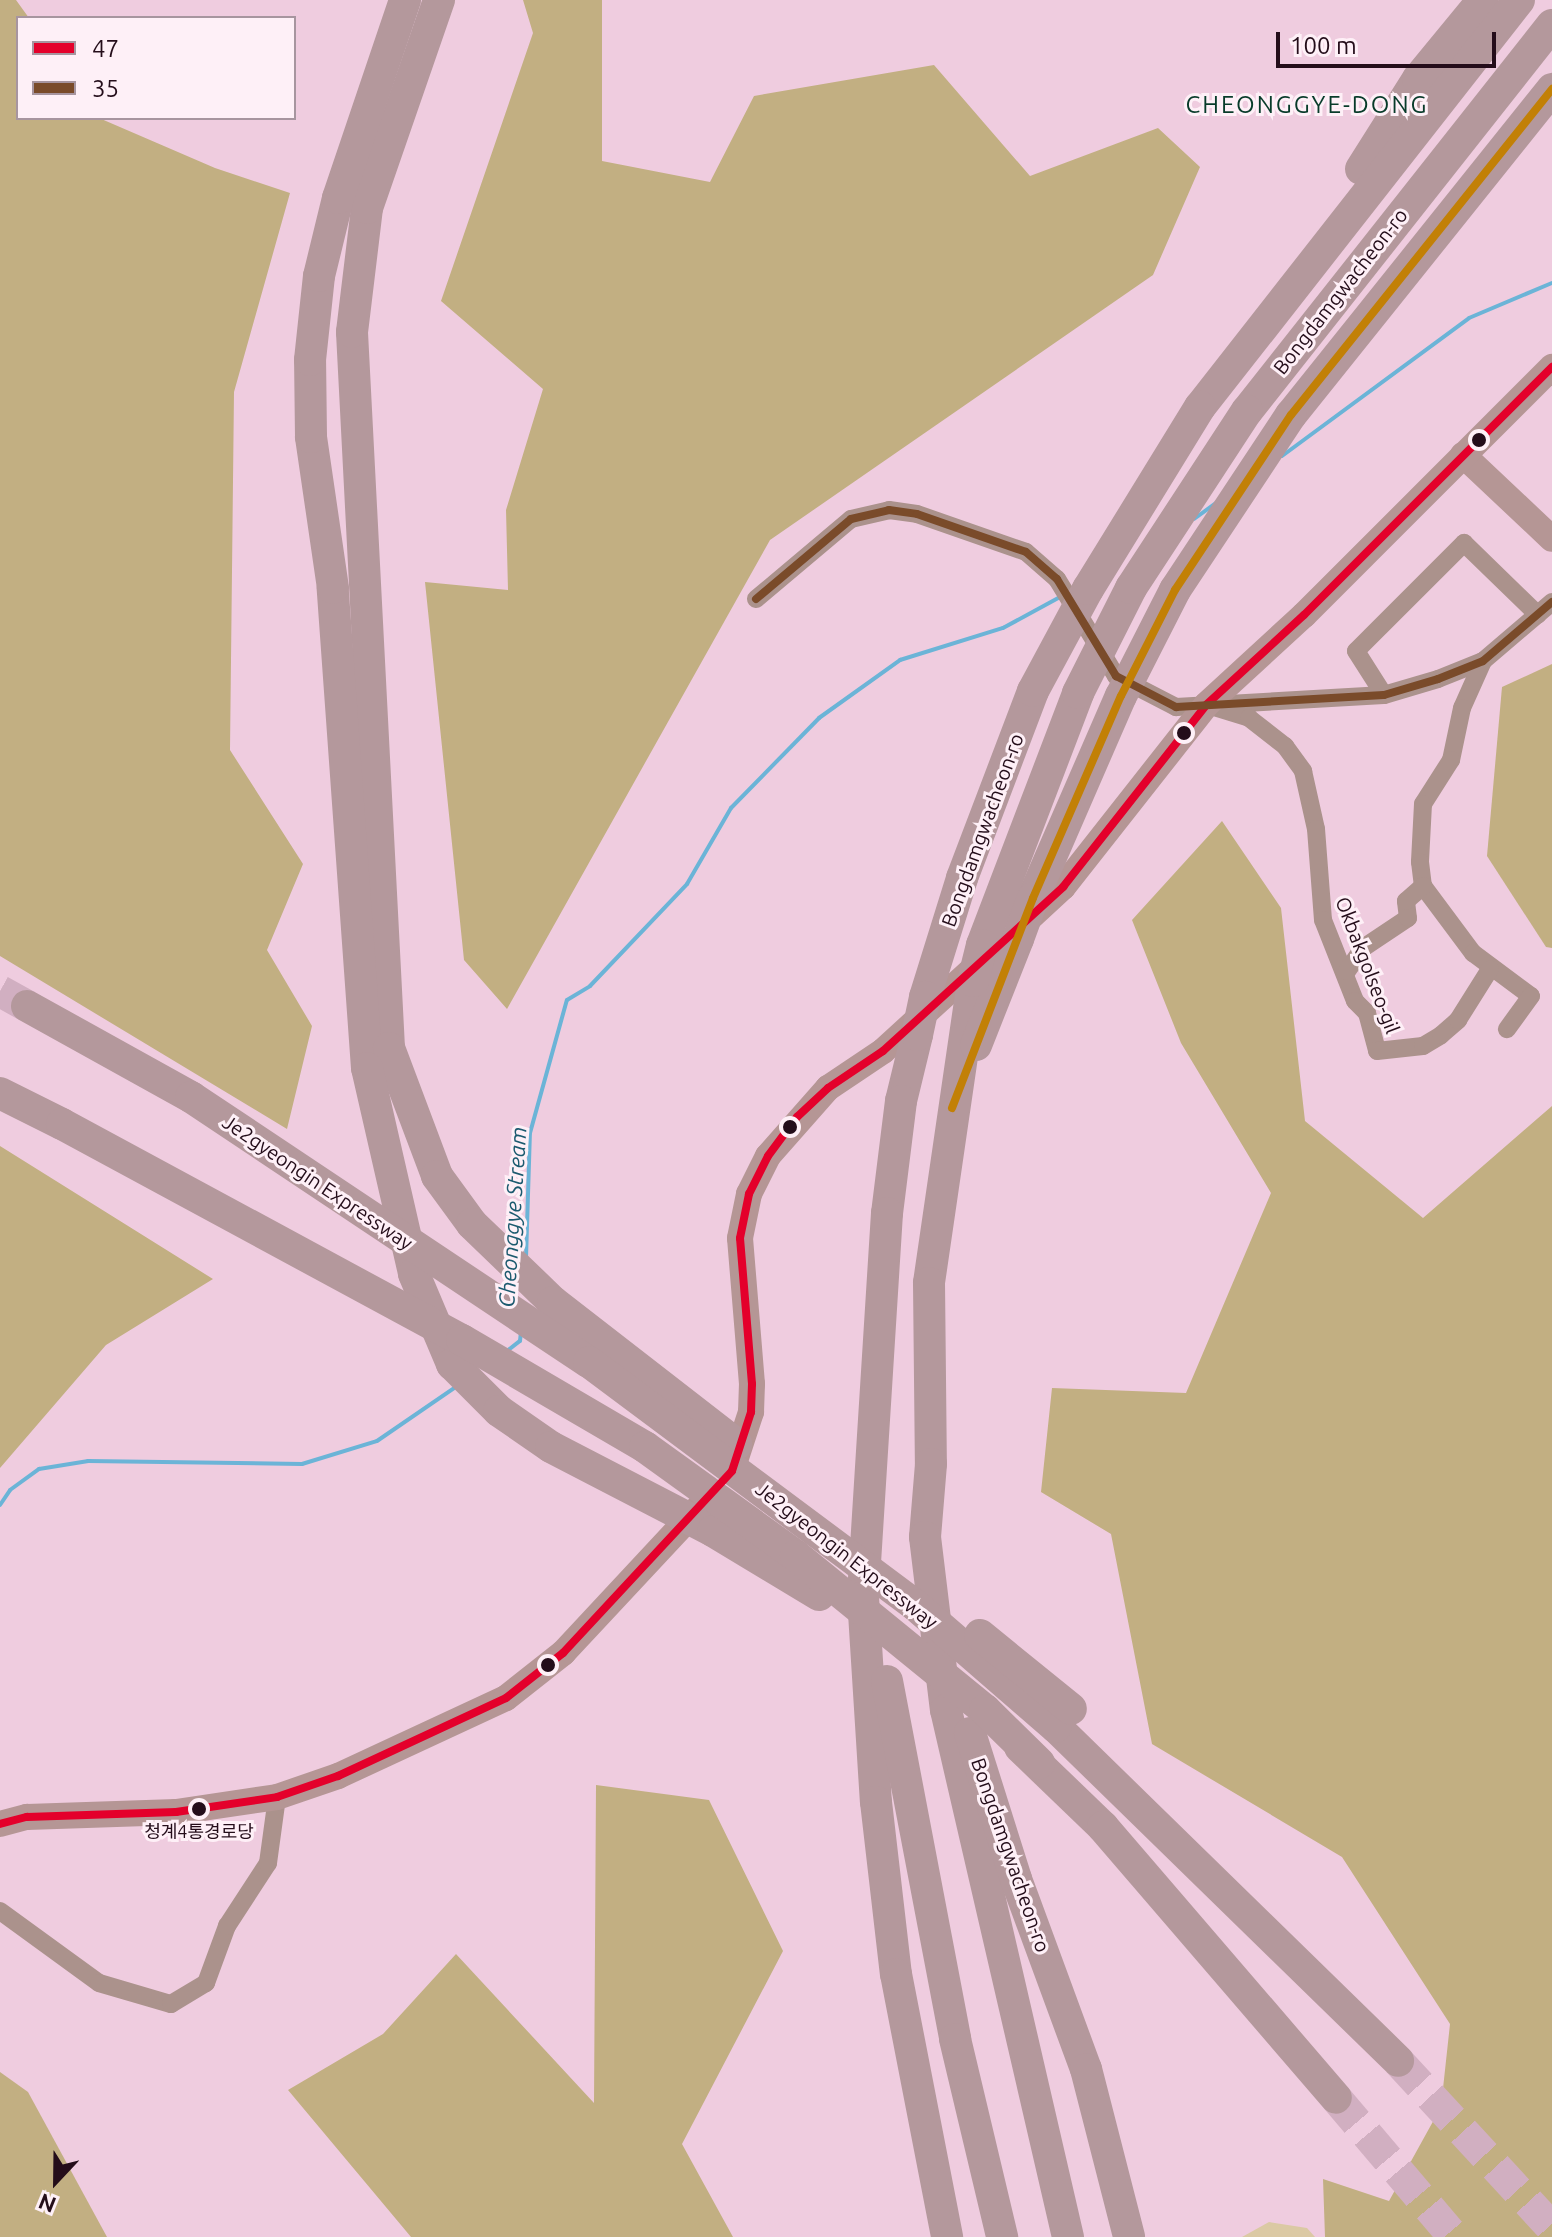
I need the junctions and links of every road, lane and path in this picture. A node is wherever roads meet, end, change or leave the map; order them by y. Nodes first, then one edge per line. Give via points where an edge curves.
1 (405, 0) edge
2 (439, 0) edge
3 (1483, 0) edge
4 (1519, 0) edge
5 (1552, 25) edge
6 (1552, 89) edge
7 (1306, 266) junction
8 (1552, 367) edge
9 (1463, 455) junction
10 (1552, 539) edge
11 (756, 599) dead end
12 (1545, 608) edge
13 (1483, 661) junction
14 (1119, 686) junction
15 (1384, 695) junction
16 (1206, 705) junction
17 (1423, 886) junction
18 (1490, 969) junction
19 (1347, 971) junction
20 (27, 1006) tunnel mouth
21 (1507, 1029) dead end
22 (378, 1058) junction
23 (0, 1093) edge
24 (952, 1108) junction
25 (931, 1464) junction
26 (871, 1471) junction
27 (1064, 1718) junction
28 (1039, 1763) junction
29 (277, 1797) junction
30 (0, 1824) edge
31 (0, 1911) edge
32 (1398, 2061) tunnel mouth
33 (1336, 2098) tunnel mouth
34 (947, 2237) edge
35 (1002, 2237) edge
36 (1068, 2237) edge
37 (1129, 2237) edge

1 - 22 highway via 338,198 319,276 310,360 311,437 333,588
2 - 22 highway via 367,208 352,332
3 - 7 highway, Bongdamgwacheon-ro via 1418,79
4 - 7 highway, Bongdamgwacheon-ro
5 - 24 highway, Bongdamgwacheon-ro, bridge via 1247,411 1131,588 1078,693 982,945
6 - 14 highway, Bongdamgwacheon-ro, bridge via 1291,415 1175,590
7 - 26 highway, Bongdamgwacheon-ro, bridge via 1200,407 1095,576 1033,691 962,878 925,997 901,1101 887,1213
8 - 9 street
9 - 10 street
9 - 16 street
11 - 14 street, bridge via 851,519 889,510 917,514 1026,552 1057,579
12 - 13 street
12 - 15 street via 1464,543 1356,651
13 - 15 street
13 - 17 street via 1462,708 1451,760 1423,804
14 - 16 street via 1176,707
14 - 24 highway, Bongdamgwacheon-ro, bridge
15 - 16 street
16 - 19 street, Okbakgolseo-gil via 1249,718 1285,746 1303,771 1316,829 1323,920
16 - 29 street via 1063,887 883,1051 828,1088 768,1156 749,1194 740,1238 752,1384 751,1412 732,1471 610,1606 563,1653 506,1698 338,1776
17 - 18 street
17 - 19 street via 1406,901 1408,918 1363,948
18 - 19 street, Okbakgolseo-gil via 1458,1020 1441,1035 1398,1051 1377,1051
18 - 21 street via 1531,996
20 - 27 highway, Je2gyeongin Expressway, bridge via 191,1097 589,1362
22 - 27 highway, bridge via 430,1162 472,1224 553,1302
22 - 28 highway, bridge via 414,1274 452,1364 499,1411 551,1447 713,1531 841,1609
23 - 28 highway, Je2gyeongin Expressway, bridge via 449,1333 645,1447 796,1556 985,1710
24 - 25 highway, Bongdamgwacheon-ro via 929,1283
25 - 36 highway, Bongdamgwacheon-ro via 925,1537 946,1710
25 - 37 highway, Bongdamgwacheon-ro via 971,1736 1016,1879 1086,2069
26 - 34 highway, Bongdamgwacheon-ro via 863,1597 876,1802 896,1974
26 - 35 highway, Bongdamgwacheon-ro via 882,1654 907,1812
27 - 32 highway, Je2gyeongin Expressway
28 - 33 highway, Je2gyeongin Expressway via 1103,1827
29 - 30 street via 176,1812 27,1817
29 - 31 street via 268,1863 227,1926 206,1983 171,2004 99,1983

